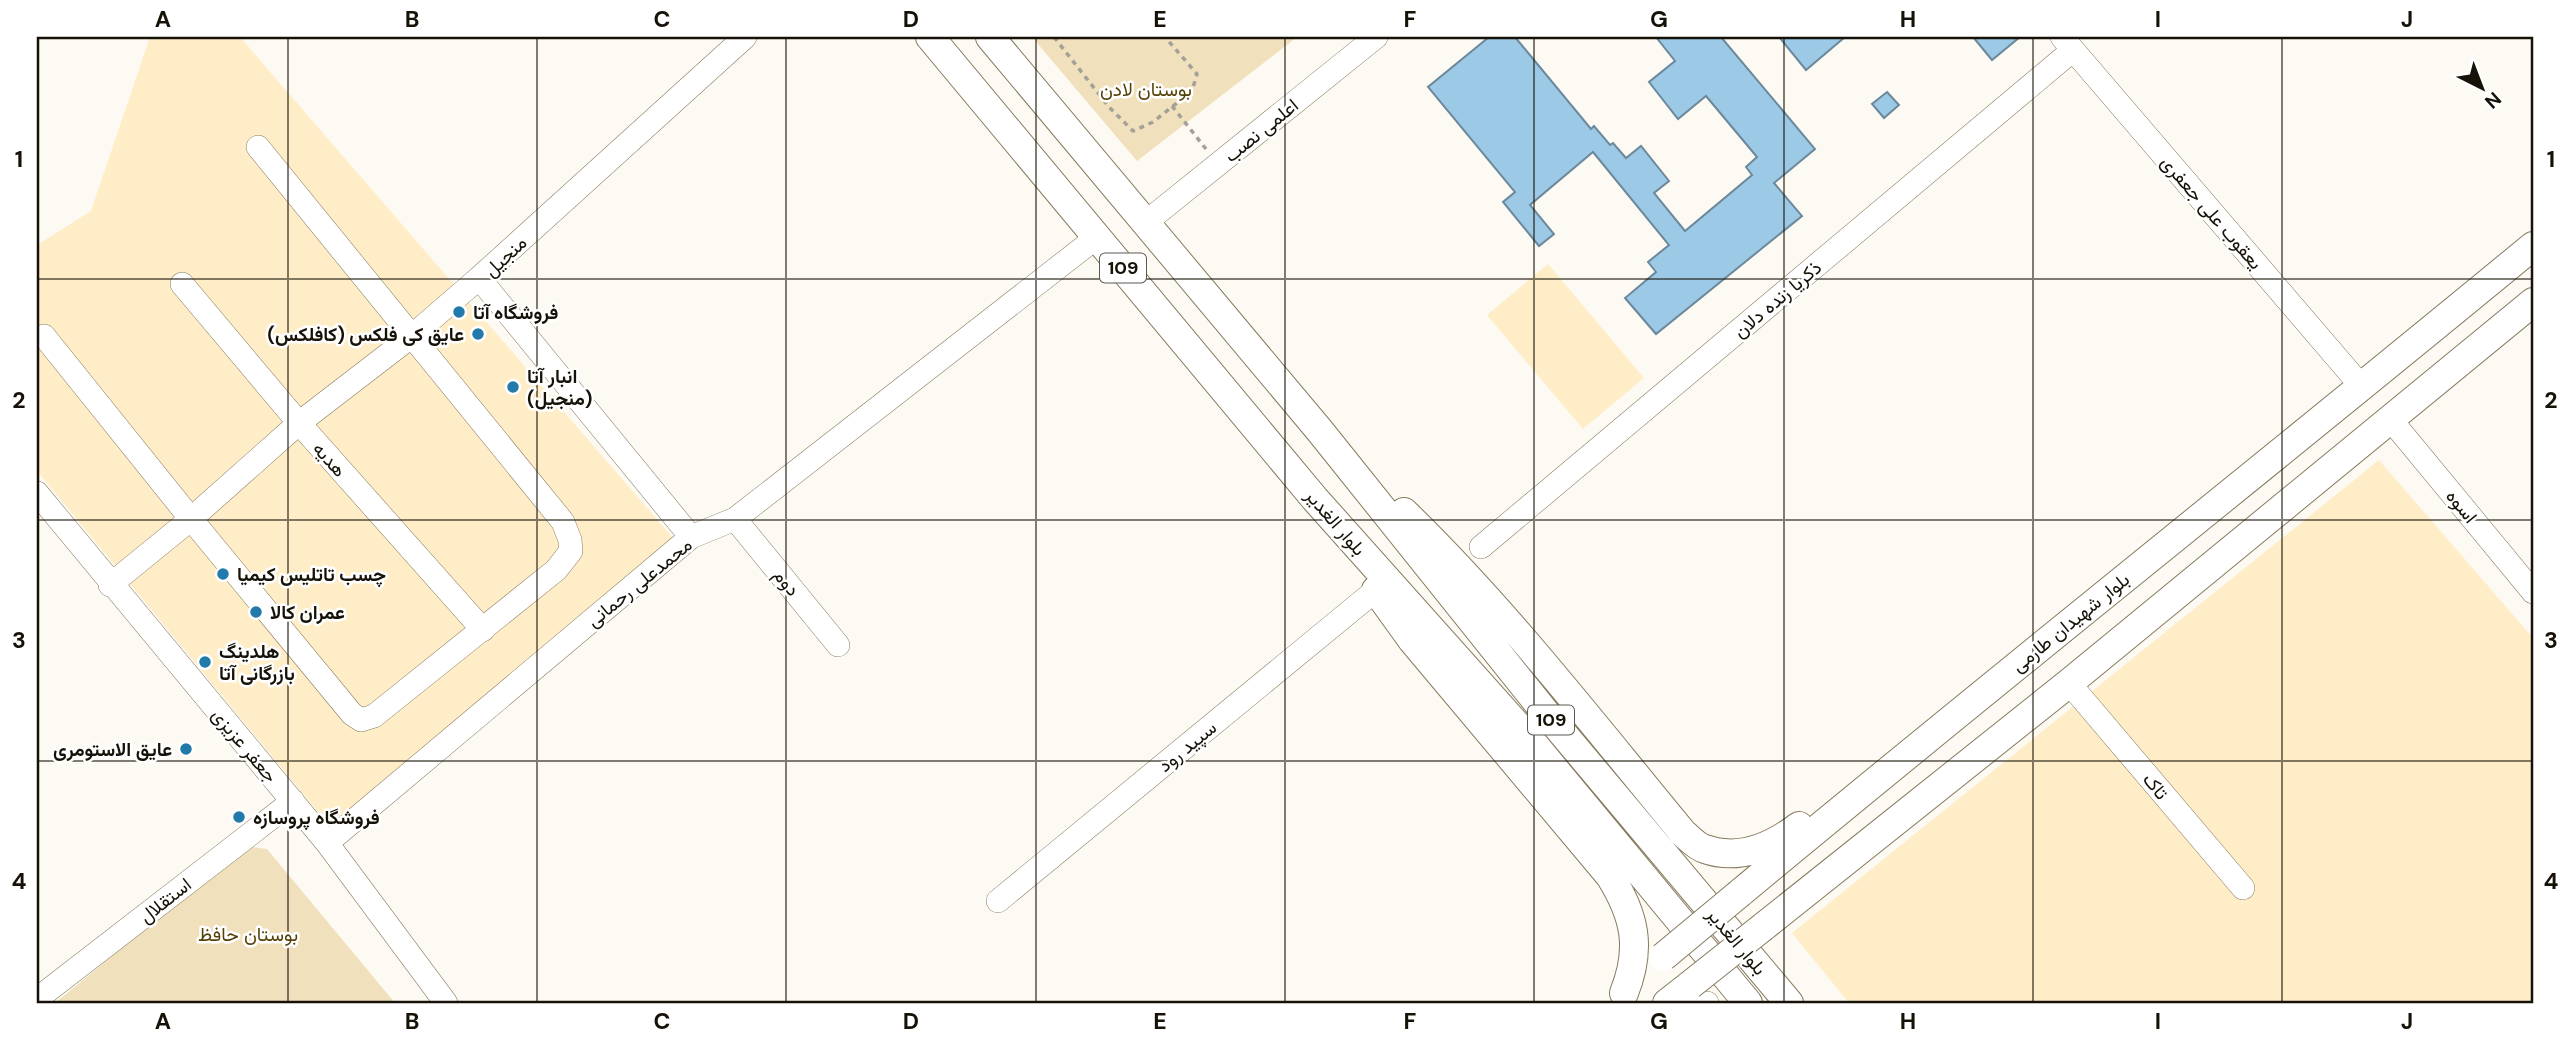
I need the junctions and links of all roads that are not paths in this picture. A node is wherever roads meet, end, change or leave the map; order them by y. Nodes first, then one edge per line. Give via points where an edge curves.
1 (745, 37) edge
2 (930, 37) edge
3 (990, 37) edge
4 (1376, 37) edge
5 (2067, 44) edge
6 (258, 147) dead end
7 (1145, 223) junction
8 (1097, 237) junction
9 (2533, 246) edge
10 (479, 278) junction
11 (182, 284) dead end
12 (2533, 302) edge
13 (44, 336) dead end
14 (412, 336) junction
15 (2362, 387) junction
16 (2392, 420) junction
17 (299, 423) junction
18 (1320, 431) junction
19 (37, 493) edge
20 (1315, 499) junction
21 (191, 519) junction
22 (735, 519) junction
23 (691, 537) junction
24 (1481, 547) dead end
25 (110, 585) junction
26 (1376, 590) junction
27 (2533, 592) edge
28 (483, 630) junction
29 (838, 645) dead end
30 (2069, 683) junction
31 (1963, 707) junction
32 (293, 801) junction
33 (327, 843) junction
34 (2243, 888) dead end
35 (998, 901) dead end
36 (1694, 997) edge
37 (1618, 998) edge
38 (37, 999) edge
39 (446, 1003) edge
40 (1667, 1003) edge
41 (1748, 1003) edge
42 (1789, 1003) edge

1 - 10 street, منجیل
2 - 8 main road, بلوار الغدیر / 109
3 - 7 main road, بلوار الغدیر / 109
4 - 7 street, اعلمی نصب
5 - 15 street, یعقوب علی جعفری
5 - 24 street, ذکریا زنده دلان
6 - 14 street
7 - 18 main road, بلوار الغدیر / 109
8 - 20 main road, بلوار الغدیر / 109
8 - 22 street, محمدعلی رحمانی
9 - 15 main road, بلوار شهیدان طارمی
10 - 14 street
10 - 23 street, منجیل
11 - 17 street, هدیه
12 - 16 main road
13 - 21 street
14 - 17 street
14 - 28 street via 563,522 570,540 571,551 556,570
15 - 31 main road, بلوار شهیدان طارمی
16 - 27 street, اسوه
16 - 30 main road
17 - 21 street
17 - 28 street, هدیه
18 - 31 main road via 1440,546 1683,833 1703,849 1751,852 1785,837
18 - 42 main road, بلوار الغدیر / 109 via 1549,717
19 - 25 street, جعفر عزیزی
20 - 26 main road
20 - 41 main road, بلوار الغدیر / 109 via 1532,742
21 - 25 street
21 - 28 street via 361,720 374,716
22 - 23 street, محمدعلی رحمانی
22 - 29 street, دوم
23 - 33 street, محمدعلی رحمانی
25 - 32 street, جعفر عزیزی
26 - 35 street, سپید رود
26 - 37 main road via 1412,640 1610,876 1626,902 1635,950 1632,969
30 - 34 street, تاک
30 - 36 main road, bridge via 1785,907
31 - 37 main road, بلوار شهیدان طارمی, bridge
32 - 33 street, جعفر عزیزی
32 - 38 street, استقلال
33 - 39 street, جعفر عزیزی
36 - 40 main road

